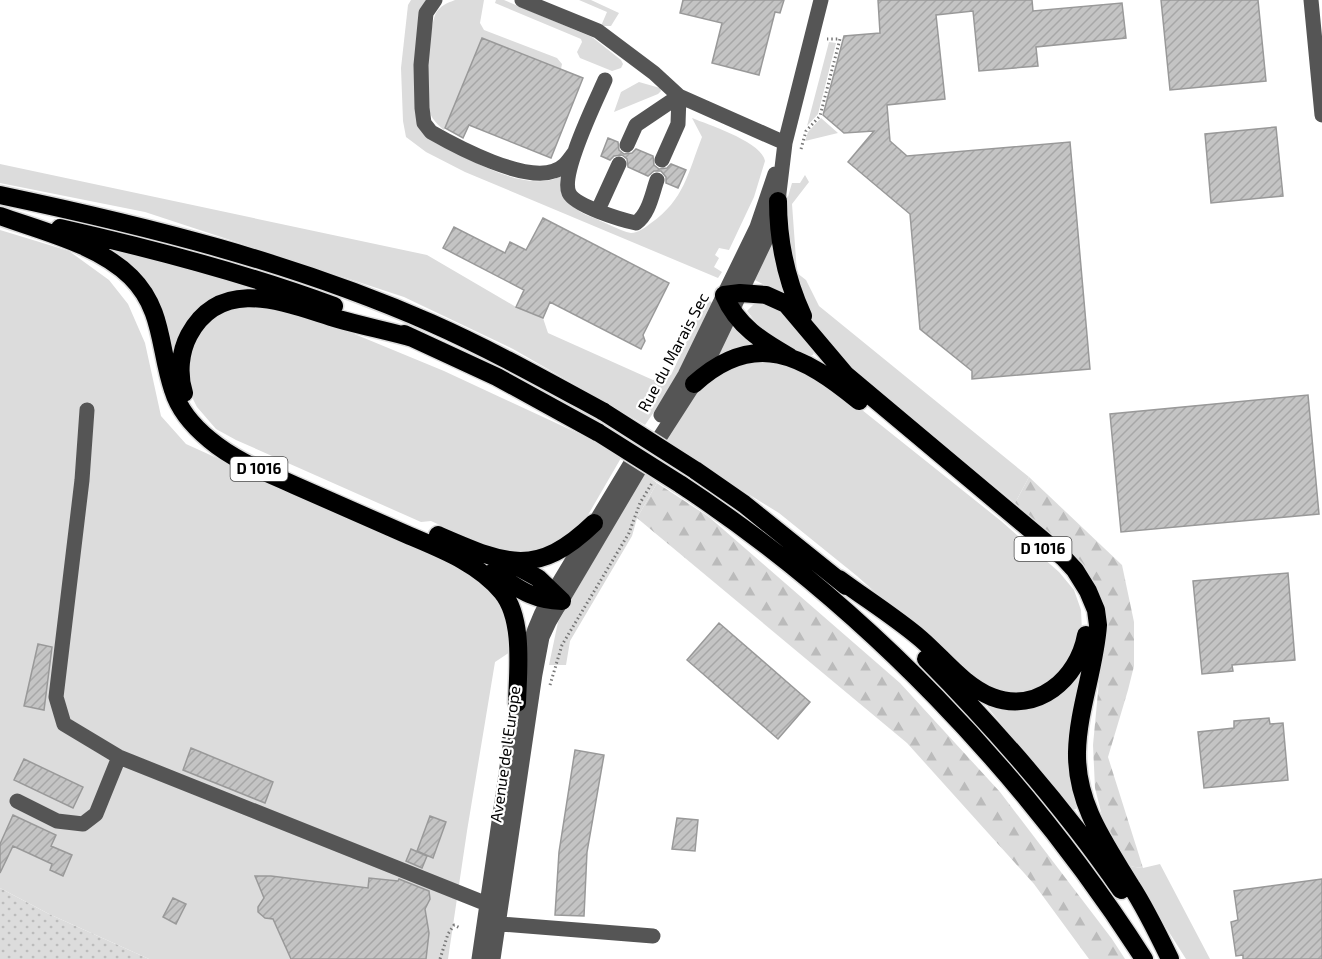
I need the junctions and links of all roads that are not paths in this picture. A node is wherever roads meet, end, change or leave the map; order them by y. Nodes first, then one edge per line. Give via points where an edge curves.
1 (435, 0) edge
2 (522, 0) edge
3 (821, 0) edge
4 (1311, 0) edge
5 (605, 80) dead end
6 (679, 96) junction
7 (1322, 115) edge
8 (785, 143) junction
9 (627, 145) dead end
10 (574, 153) junction
11 (662, 160) dead end
12 (619, 164) dead end
13 (657, 180) dead end
14 (0, 195) edge
15 (778, 201) junction
16 (598, 210) junction
17 (0, 216) edge
18 (732, 300) junction
19 (810, 331) junction
20 (413, 338) junction
21 (790, 357) junction
22 (694, 384) junction
23 (87, 410) dead end
24 (594, 524) junction
25 (450, 553) junction
26 (504, 561) junction
27 (583, 565) joint
28 (567, 567) joint
29 (839, 579) junction
30 (554, 598) junction
31 (517, 703) junction
32 (119, 757) junction
33 (17, 801) dead end
34 (487, 904) junction
35 (491, 923) junction
36 (653, 936) dead end
37 (479, 959) edge
38 (493, 959) edge
39 (1144, 959) edge
40 (1169, 959) edge

1 - 10 street via 426,13 421,65 424,123 431,132 514,170 535,174 553,172
2 - 6 street via 598,31
3 - 8 street, Rue du Marais Sec
4 - 7 street
5 - 10 street
6 - 8 street
6 - 9 street via 636,125
6 - 11 street via 678,124
8 - 15 street, Rue du Marais Sec
8 - 18 street, Rue du Marais Sec
10 - 16 street via 568,191 572,198
12 - 16 street
13 - 16 street via 645,212 636,223
14 - 29 highway, D 1016, bridge via 171,234 315,278 456,334 604,412 695,470
15 - 18 street, Rue du Marais Sec via 773,225
15 - 19 highway, D 1016 via 786,268
17 - 20 highway, D 1016 via 142,247 224,270 327,303
17 - 25 highway, D 1016 via 96,253 130,276 156,316 176,399 211,441 251,466
18 - 19 highway, D 1016 via 776,297
18 - 21 highway, D 1016 via 754,335
18 - 22 street, Rue du Marais Sec via 709,359
18 - 24 street, Rue du Marais Sec
19 - 40 highway, D 1016 via 846,375 1046,541 1070,563 1084,583 1093,600 1098,625 1078,738 1081,791 1097,830 1141,902
20 - 26 highway, D 1016 via 269,299 234,299 212,309 190,333 182,356 183,389 205,425 235,447
20 - 39 highway, D 1016, bridge via 497,377 599,433 680,484 816,587 923,684 993,760 1096,889
21 - 22 highway, D 1016 via 770,353 738,357
21 - 29 highway, D 1016 via 847,391 1050,556 1070,578 1083,603 1087,626 1083,650 1069,675 1050,690 1029,699 999,699 972,685 910,630
22 - 27 street, Rue du Marais Sec
23 - 32 street via 56,696 64,724
24 - 26 highway, D 1016 via 553,555 530,561
24 - 28 street, Rue du Marais Sec
25 - 30 highway, D 1016 via 481,565 530,596
25 - 31 highway, D 1016 via 490,579 509,603 517,638
26 - 30 highway, D 1016 via 533,575
27 - 30 street, Avenue de l'Europe
28 - 30 street, Avenue de l'Europe
29 - 40 highway, D 1016 via 905,639 1011,750 1088,845
30 - 31 street, Avenue de l'Europe via 539,618
30 - 35 street, Avenue de l'Europe via 540,645
31 - 34 street, Avenue de l'Europe
32 - 33 street via 96,814 83,824 57,821
32 - 34 street
34 - 35 street, Avenue de l'Europe
35 - 36 street
35 - 37 street, Avenue de l'Europe
35 - 38 street, Avenue de l'Europe

